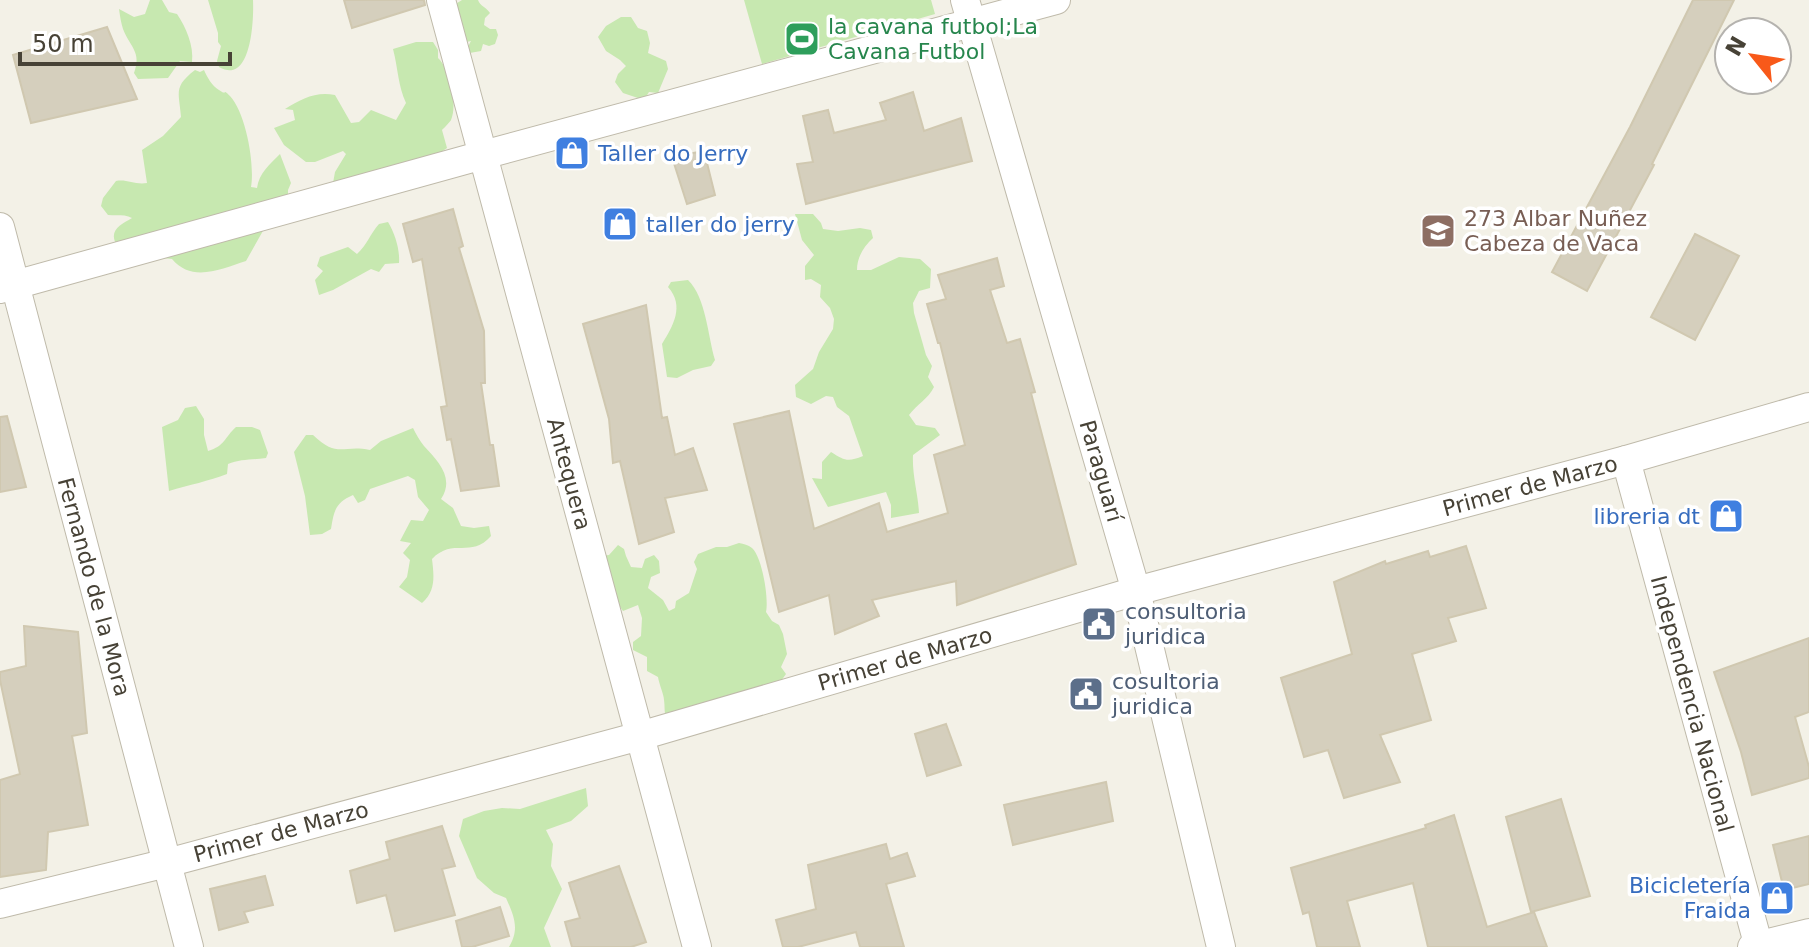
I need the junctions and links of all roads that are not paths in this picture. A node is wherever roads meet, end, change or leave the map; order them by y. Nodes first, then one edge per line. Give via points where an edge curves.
1 (441, 0) edge
2 (1056, 0) edge
3 (968, 12) edge
4 (483, 155) junction
5 (0, 227) edge
6 (8, 287) edge
7 (1809, 407) edge
8 (1626, 460) junction
9 (1136, 591) junction
10 (640, 736) junction
11 (167, 863) junction
12 (0, 904) edge
13 (1809, 933) edge
14 (1756, 946) edge
15 (189, 947) edge
16 (697, 947) edge
17 (1221, 947) edge

1 - 4 street, Antequera
2 - 3 street
3 - 4 street
3 - 9 street, Paraguarí
4 - 6 street
4 - 10 street, Antequera
5 - 6 street, Fernando de la Mora
6 - 11 street, Fernando de la Mora
7 - 8 street, Primer de Marzo
8 - 9 street, Primer de Marzo
8 - 14 street, Independencia Nacional
9 - 10 street, Primer de Marzo
9 - 17 street, Paraguarí
10 - 11 street, Primer de Marzo
10 - 16 street, Antequera
11 - 12 street, Primer de Marzo
11 - 15 street, Fernando de la Mora
13 - 14 street

